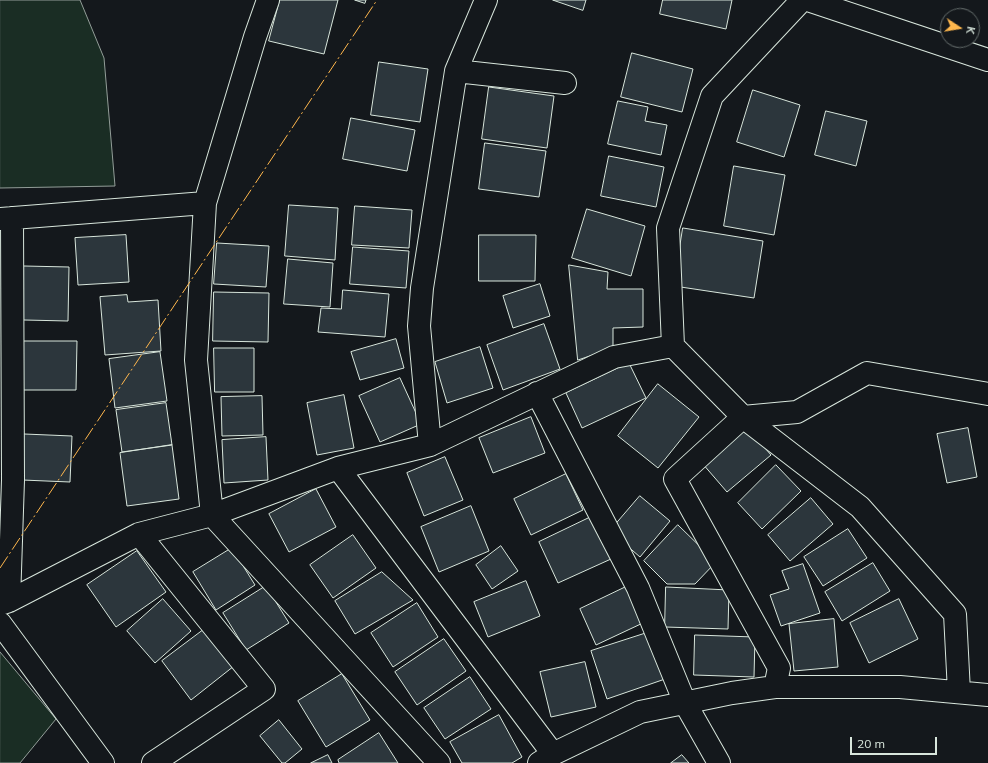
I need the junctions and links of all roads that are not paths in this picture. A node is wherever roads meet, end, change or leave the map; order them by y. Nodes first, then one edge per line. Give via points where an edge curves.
1 (268, 0) edge
2 (486, 0) edge
3 (802, 0) edge
4 (808, 0) edge
5 (988, 60) edge
6 (456, 71) junction
7 (565, 83) dead end
8 (205, 203) junction
9 (6, 219) edge
10 (673, 346) junction
11 (537, 393) junction
12 (988, 394) edge
13 (743, 417) junction
14 (430, 445) junction
15 (338, 468) junction
16 (212, 515) junction
17 (139, 534) junction
18 (4, 602) edge
19 (0, 623) edge
20 (775, 687) junction
21 (958, 692) junction
22 (988, 695) edge
23 (685, 703) junction
24 (546, 758) edge
25 (103, 763) edge
26 (153, 763) edge
27 (439, 763) edge
28 (719, 763) edge

1 - 8 street
2 - 6 street
3 - 10 street via 712,96 668,228
4 - 5 street
6 - 7 street
6 - 14 street via 422,288 419,326
8 - 9 street
8 - 16 street via 196,360
9 - 18 street via 13,480
10 - 11 street via 614,358
10 - 13 street
11 - 14 street
11 - 23 street via 638,588
12 - 13 street via 867,373 797,412
13 - 20 street via 675,479 779,668
13 - 21 street via 860,507 955,614
14 - 15 street
15 - 16 street
15 - 24 street
16 - 17 street
16 - 27 street
17 - 18 street
17 - 26 street via 264,689
19 - 25 street
20 - 21 street via 900,687
20 - 23 street
21 - 22 street
23 - 24 street via 640,712
23 - 28 street

